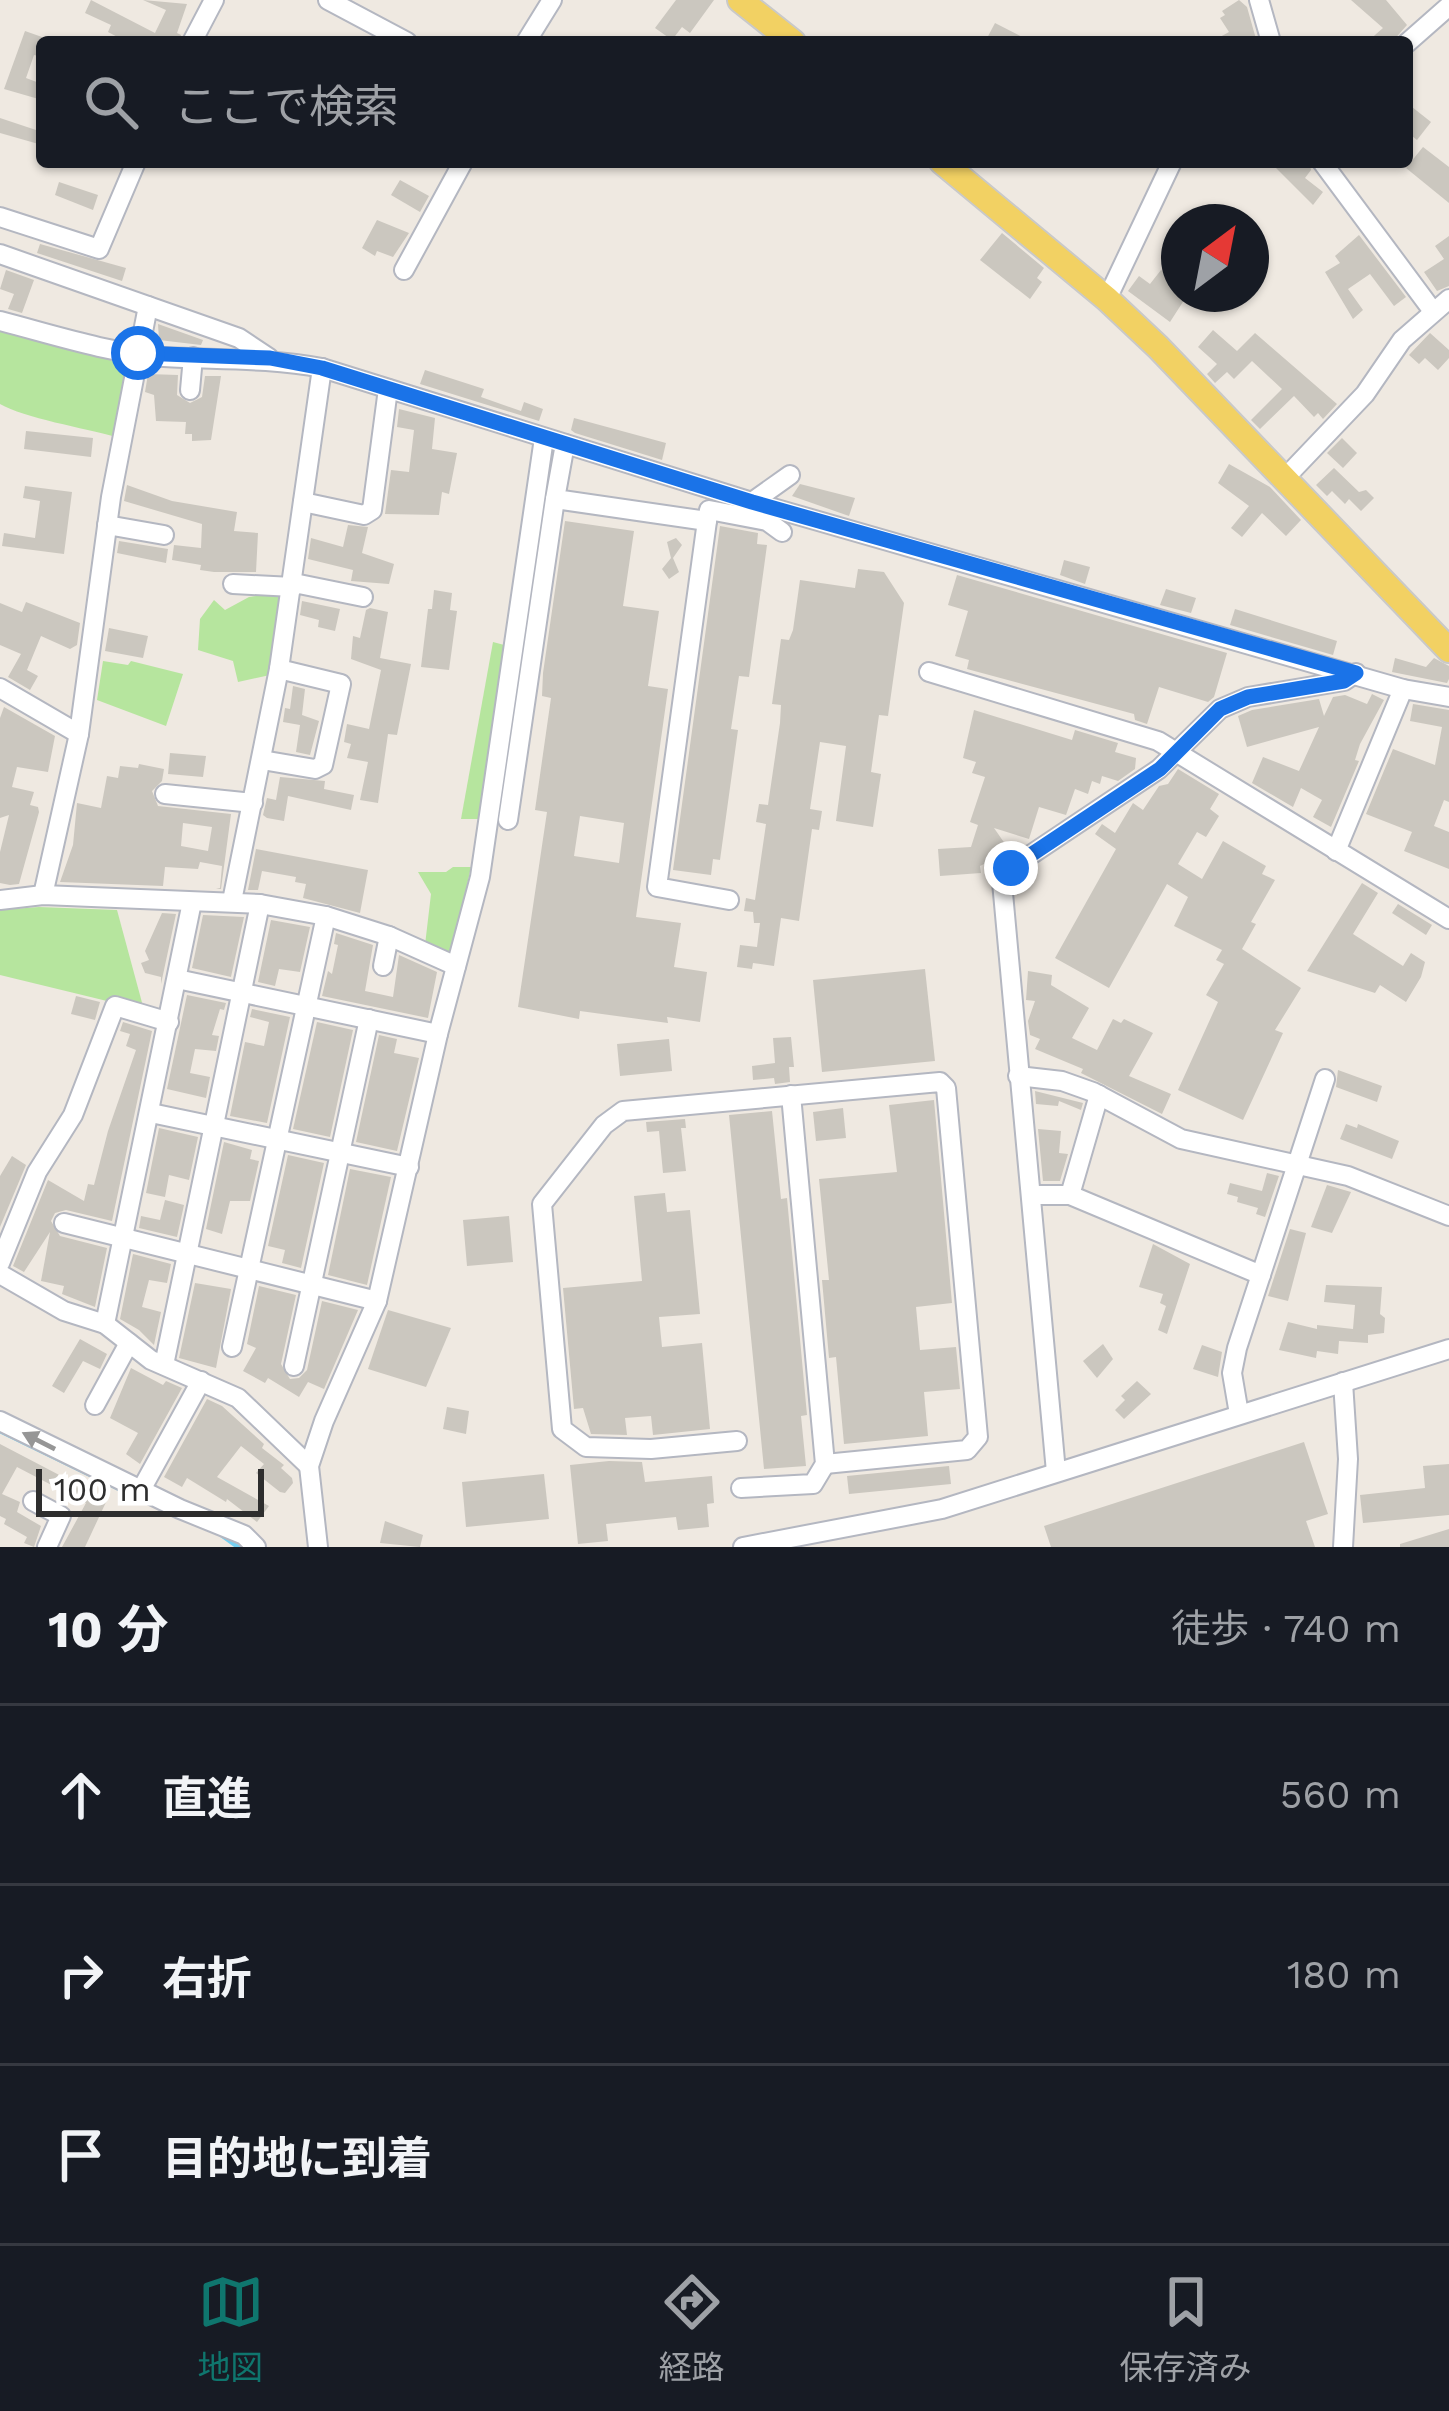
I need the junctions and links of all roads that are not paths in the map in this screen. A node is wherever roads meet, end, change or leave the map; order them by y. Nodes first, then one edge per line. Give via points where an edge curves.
1 (214, 0) edge
2 (328, 0) edge
3 (552, 0) edge
4 (740, 0) edge
5 (1259, 0) edge
6 (1449, 7) edge
7 (195, 36) edge
8 (396, 36) edge
9 (530, 36) edge
10 (785, 36) edge
11 (1269, 36) edge
12 (1413, 38) edge
13 (133, 168) edge
14 (460, 168) edge
15 (949, 168) edge
16 (1169, 168) edge
17 (1327, 168) edge
18 (4, 218) edge
19 (0, 250) edge
20 (404, 270) dead end
21 (1107, 299) junction
22 (1440, 304) edge
23 (148, 306) junction
24 (0, 321) edge
25 (138, 353) junction
26 (193, 357) junction
27 (270, 358) junction
28 (322, 368) junction
29 (388, 389) junction
30 (190, 390) dead end
31 (544, 438) junction
32 (565, 444) junction
33 (790, 475) dead end
34 (1285, 478) junction
35 (555, 499) junction
36 (303, 502) junction
37 (752, 502) junction
38 (707, 521) junction
39 (107, 525) junction
40 (782, 532) dead end
41 (164, 535) dead end
42 (233, 584) dead end
43 (293, 585) junction
44 (363, 598) dead end
45 (1449, 650) edge
46 (279, 669) junction
47 (929, 672) dead end
48 (1356, 673) junction
49 (0, 688) edge
50 (1403, 689) junction
51 (1449, 697) edge
52 (79, 734) junction
53 (1177, 751) junction
54 (262, 760) junction
55 (165, 794) dead end
56 (253, 803) junction
57 (508, 820) dead end
58 (1336, 851) junction
59 (43, 895) junction
60 (0, 900) edge
61 (729, 900) dead end
62 (232, 901) junction
63 (192, 902) junction
64 (260, 904) junction
65 (326, 916) junction
66 (1449, 920) edge
67 (389, 936) junction
68 (383, 966) dead end
69 (456, 966) junction
70 (176, 979) junction
71 (242, 992) junction
72 (304, 1006) junction
73 (369, 1019) junction
74 (170, 1022) junction
75 (439, 1034) junction
76 (1018, 1076) junction
77 (1324, 1079) dead end
78 (791, 1095) junction
79 (1099, 1095) junction
80 (151, 1113) junction
81 (214, 1125) junction
82 (276, 1137) junction
83 (338, 1152) junction
84 (1294, 1166) junction
85 (409, 1168) junction
86 (1031, 1195) junction
87 (1070, 1195) junction
88 (1449, 1216) edge
89 (64, 1223) dead end
90 (122, 1238) junction
91 (187, 1254) junction
92 (0, 1263) edge
93 (248, 1269) junction
94 (0, 1274) edge
95 (1261, 1275) junction
96 (312, 1284) junction
97 (377, 1300) junction
98 (105, 1324) junction
99 (130, 1343) junction
100 (232, 1347) dead end
101 (1449, 1349) edge
102 (164, 1365) junction
103 (294, 1366) dead end
104 (201, 1381) junction
105 (1342, 1382) junction
106 (95, 1405) dead end
107 (1238, 1414) junction
108 (0, 1421) edge
109 (737, 1441) dead end
110 (826, 1464) junction
111 (309, 1466) junction
112 (1056, 1472) junction
113 (741, 1488) dead end
114 (141, 1490) junction
115 (33, 1501) dead end
116 (835, 1532) junction
117 (754, 1546) edge
118 (46, 1547) edge
119 (256, 1547) edge
120 (318, 1547) edge
121 (851, 1547) edge
122 (1343, 1547) edge

1 - 7 street
2 - 8 street
3 - 9 street
4 - 10 main road
5 - 11 street
6 - 12 street
13 - 18 street via 99,249
14 - 20 street
15 - 21 main road
16 - 21 street
17 - 22 street
18 - 19 street
19 - 23 street
21 - 34 main road
22 - 34 street
23 - 25 street
23 - 27 street
24 - 25 street
25 - 26 street
25 - 39 street
26 - 27 street
26 - 30 street
27 - 28 street
28 - 29 street
28 - 36 street
29 - 31 street
29 - 36 street via 372,510
31 - 32 street
31 - 69 street via 480,877
32 - 35 street
32 - 37 street
33 - 37 street
34 - 45 main road
35 - 38 street
35 - 57 street
36 - 43 street
37 - 48 street
38 - 40 street via 709,510 767,521
38 - 61 street via 658,887
39 - 41 street
39 - 52 street
42 - 43 street
43 - 44 street
43 - 46 street
46 - 54 street
46 - 54 street via 341,684 323,765
47 - 53 street
48 - 50 street
48 - 53 street via 1234,703
49 - 52 street
50 - 51 street
50 - 58 street
52 - 59 street
53 - 58 street
53 - 76 street via 1002,882
54 - 56 street
55 - 56 street
56 - 62 street
58 - 66 street
59 - 60 street
59 - 63 street
62 - 63 street
62 - 64 street
63 - 70 street
64 - 65 street
64 - 71 street
65 - 67 street
65 - 72 street
67 - 68 street
67 - 69 street
69 - 75 street
70 - 71 street
70 - 74 street
71 - 72 street
71 - 81 street
72 - 73 street
72 - 82 street
73 - 75 street
73 - 83 street
74 - 80 street
74 - 92 street via 115,1006 74,1115 37,1172
75 - 85 street
76 - 79 street
76 - 86 street
77 - 84 street
78 - 109 street via 623,1111 542,1204 562,1429 586,1447
78 - 110 street
78 - 110 street via 940,1082 946,1088 978,1436 967,1450
79 - 84 street via 1180,1139
79 - 87 street
80 - 81 street
80 - 90 street
81 - 82 street
81 - 91 street
82 - 83 street
82 - 93 street
83 - 85 street
83 - 96 street
84 - 88 street via 1348,1176
84 - 95 street
85 - 97 street
86 - 87 street
86 - 112 street
87 - 95 street
89 - 90 street
90 - 91 street
90 - 98 street
91 - 93 street
91 - 102 street
93 - 96 street
93 - 100 street
94 - 98 street
95 - 107 street via 1232,1372
96 - 97 street
96 - 103 street
97 - 111 street
98 - 99 street
99 - 102 street
99 - 106 street
101 - 105 street
102 - 104 street
104 - 111 street via 238,1398
104 - 114 street
105 - 107 street
105 - 122 street
107 - 112 street
114 -> 108 street
110 - 113 street via 813,1484
111 - 120 street
112 - 116 street
114 - 119 street via 244,1534
115 - 118 street via 62,1516
116 - 117 street
116 - 121 street

